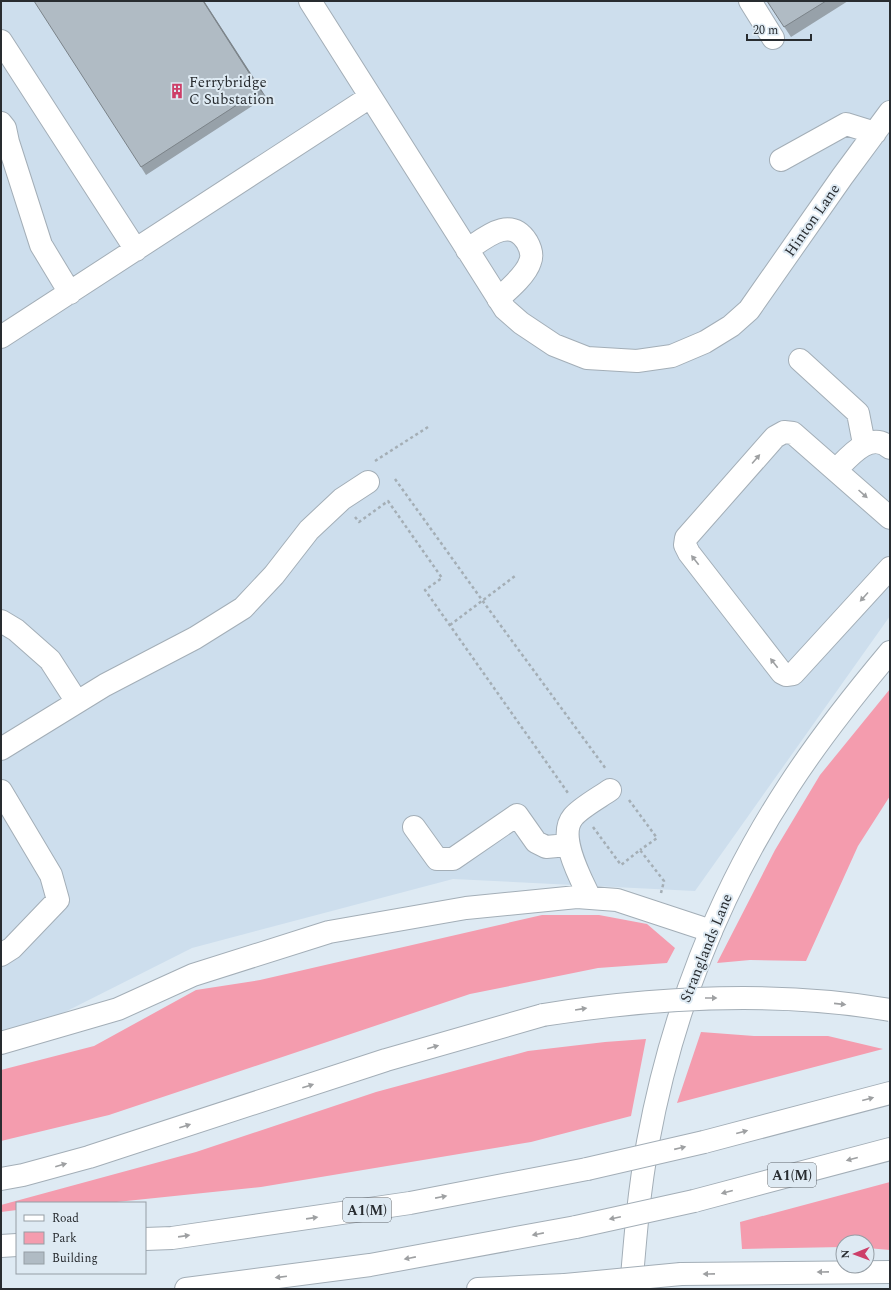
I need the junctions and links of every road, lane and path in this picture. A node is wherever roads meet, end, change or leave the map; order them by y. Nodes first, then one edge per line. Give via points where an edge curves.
1 (310, 1) edge
2 (750, 1) edge
3 (773, 38) dead end
4 (1, 41) edge
5 (370, 98) junction
6 (890, 112) edge
7 (1, 123) edge
8 (875, 133) junction
9 (781, 160) dead end
10 (136, 250) junction
11 (467, 250) junction
12 (70, 293) junction
13 (498, 299) junction
14 (1, 337) edge
15 (800, 360) dead end
16 (428, 427) dead end
17 (864, 444) junction
18 (890, 448) edge
19 (374, 461) dead end
20 (836, 470) junction
21 (395, 479) dead end
22 (368, 482) dead end
23 (342, 498) junction
24 (890, 518) edge
25 (890, 568) edge
26 (515, 576) dead end
27 (482, 600) junction
28 (1, 621) edge
29 (450, 625) junction
30 (890, 652) edge
31 (77, 702) junction
32 (1, 749) edge
33 (615, 787) junction
34 (1, 791) edge
35 (580, 811) junction
36 (414, 827) dead end
37 (568, 845) junction
38 (640, 850) junction
39 (590, 898) junction
40 (658, 913) junction
41 (711, 931) junction
42 (1, 955) edge
43 (890, 1010) edge
44 (1, 1043) edge
45 (890, 1093) edge
46 (890, 1149) edge
47 (1, 1180) edge
48 (146, 1239) edge
49 (16, 1245) edge
50 (1, 1246) edge
51 (890, 1272) edge
52 (186, 1289) edge
53 (478, 1289) edge
54 (631, 1289) edge

1 - 5 main road, Hinton Lane
2 - 3 main road
4 - 10 main road
5 - 10 main road
5 - 11 main road, Hinton Lane
6 - 8 main road, Hinton Lane
7 - 12 main road via 5,128 41,245
8 - 9 main road via 846,124
8 - 13 main road, Hinton Lane via 749,310 732,326 705,342 672,356 637,361 587,358 554,345 521,323
10 - 12 main road
11 - 13 main road, Hinton Lane
11 - 13 main road via 499,230 510,230 523,236 531,250 530,262 523,274
12 - 14 main road
15 - 17 main road via 858,414
16 - 19 path
17 - 18 main road via 886,444
17 - 20 main road
20 -> 24 main road
25 -> 20 main road via 793,674 786,675 685,545 686,538 775,437 784,432 793,433
21 - 27 path
22 - 23 main road
23 - 29 path via 359,522 388,501 442,578 426,590
23 - 31 main road via 309,530 274,575 243,608 195,638
26 - 27 path
27 - 29 path
27 - 33 path
28 - 31 main road via 16,630 50,660
29 - 35 path
30 - 41 main road, Stranglands Lane via 844,707 787,787 733,882
31 - 32 main road
33 - 35 main road
33 - 38 path via 657,838
34 - 42 main road via 51,875 58,900 12,948
35 - 37 main road via 568,825
35 - 38 path via 621,865
36 - 37 main road via 437,859 453,859 517,815 536,842 546,846
37 - 39 main road
38 - 40 path via 664,881
39 - 40 main road via 617,900
39 - 44 main road via 555,898 466,908 329,932 193,975 118,1009
40 - 41 main road
41 - 54 main road, Stranglands Lane via 673,1035 659,1089 647,1143
47 -> 43 main road, bridge via 89,1157 386,1060 543,1015 646,1001 701,998 817,1001
48 -> 45 main road, A1(M), bridge via 172,1238 410,1203 587,1169 704,1142
46 -> 52 main road, A1(M), bridge via 694,1201 576,1227 370,1265
49 - 50 main road
51 -> 53 main road, bridge via 681,1274 565,1285

